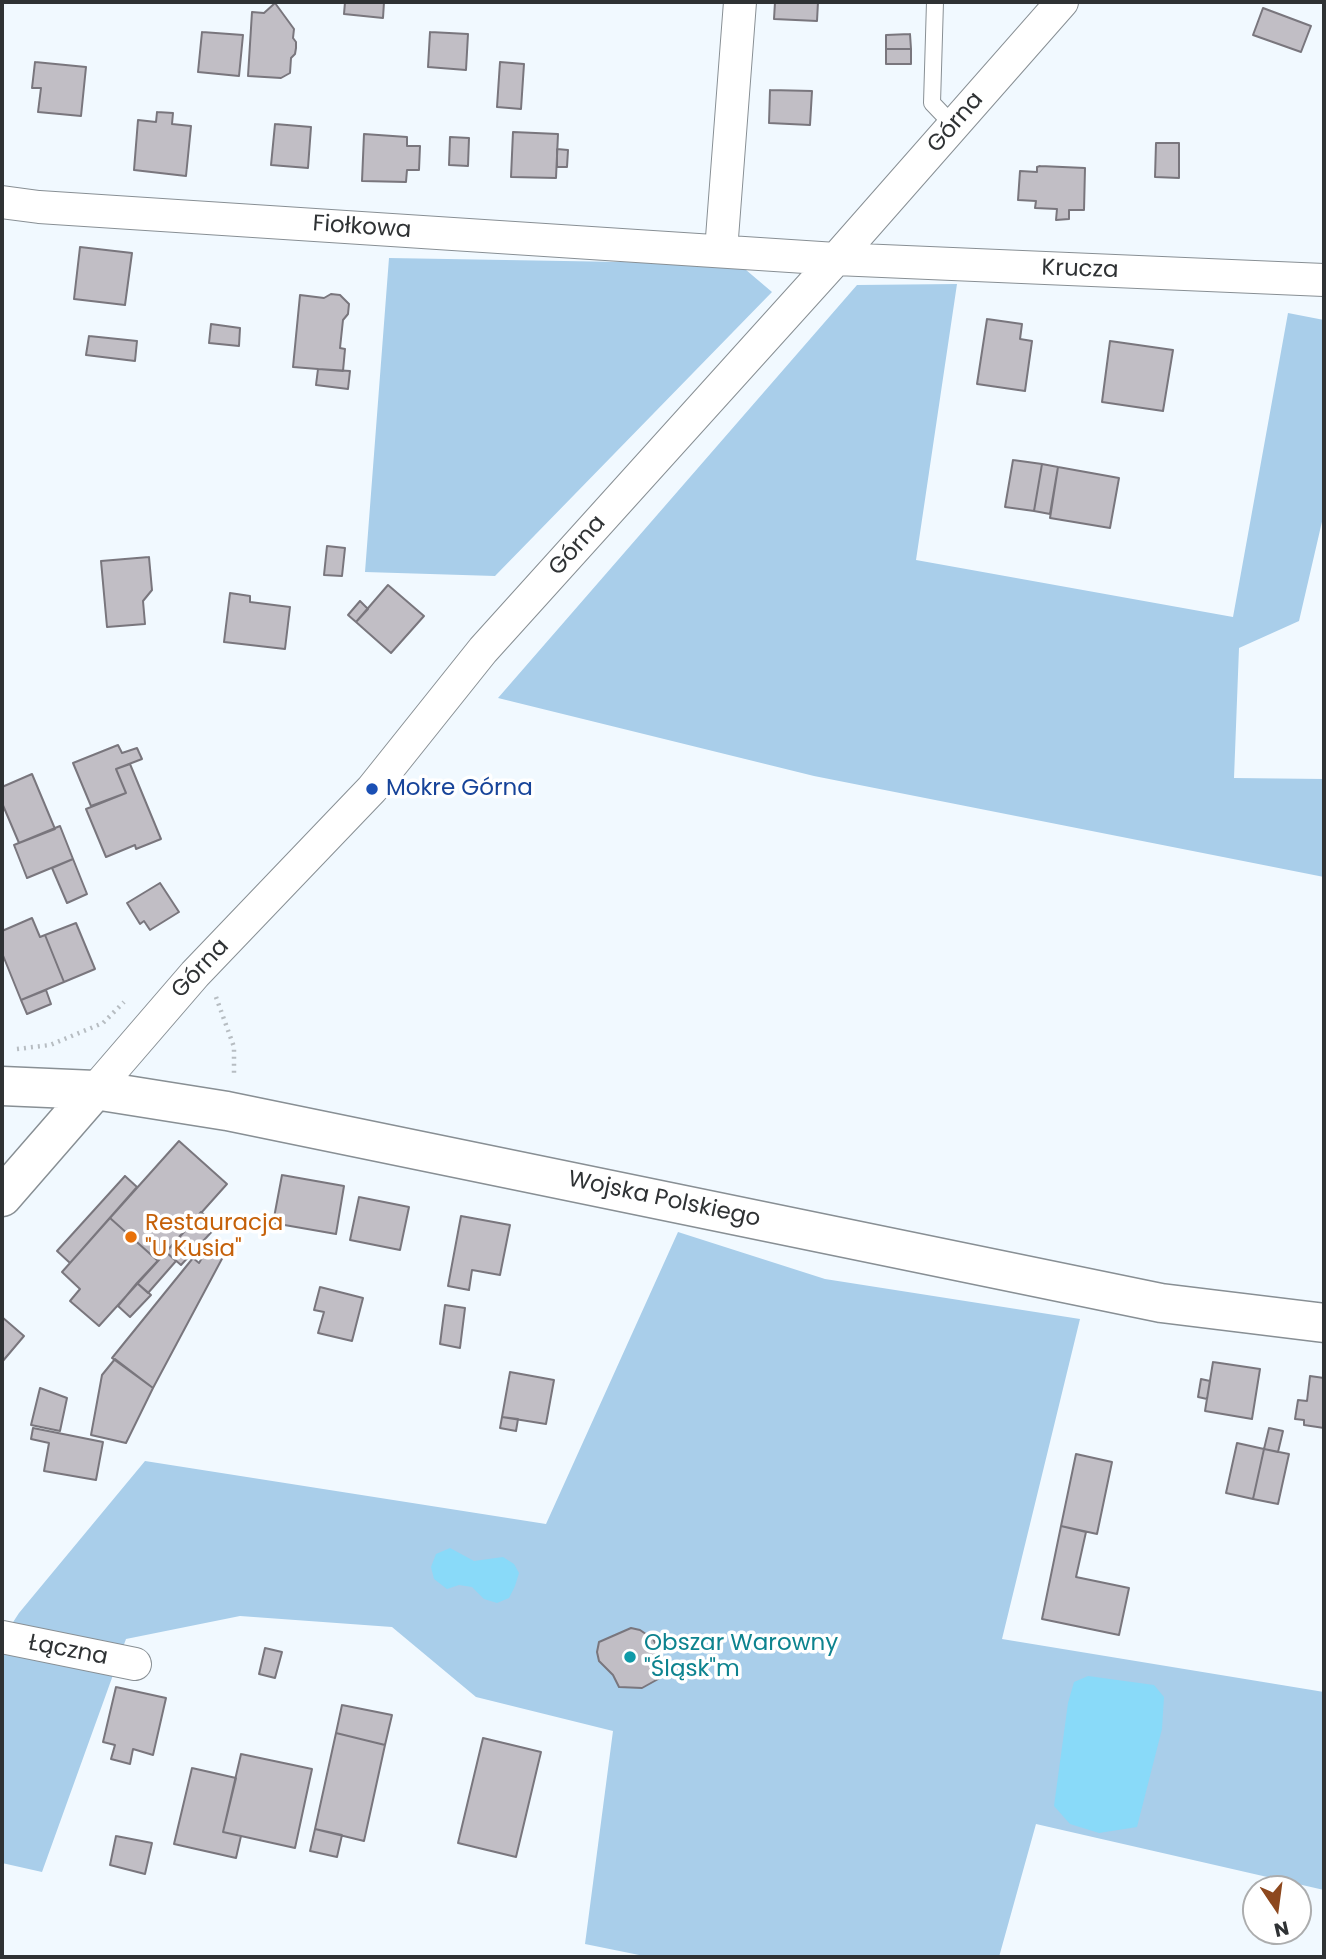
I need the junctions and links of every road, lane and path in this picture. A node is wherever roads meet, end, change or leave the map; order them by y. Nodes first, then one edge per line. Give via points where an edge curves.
1 (740, 2) edge
2 (935, 2) edge
3 (1062, 2) edge
4 (954, 126) junction
5 (2, 202) edge
6 (721, 251) junction
7 (836, 259) junction
8 (1324, 280) edge
9 (214, 991) dead end
10 (132, 994) dead end
11 (10, 1049) dead end
12 (234, 1084) dead end
13 (2, 1086) edge
14 (95, 1090) junction
15 (2, 1197) edge
16 (1324, 1323) edge
17 (2, 1637) edge
18 (135, 1664) dead end

1 - 6 street
2 - 4 lane via 932,103
3 - 4 street, Górna
4 - 7 street, Górna
5 - 6 street, Fiołkowa
6 - 7 street, Fiołkowa
7 - 8 street, Krucza
7 - 14 street, Górna via 483,650 372,789 195,974
9 - 12 path via 234,1048
10 - 11 path via 103,1023 50,1045
13 - 14 street, Wojska Polskiego
14 - 15 street
14 - 16 street, Wojska Polskiego via 256,1117 1161,1303
17 - 18 street, Łączna

